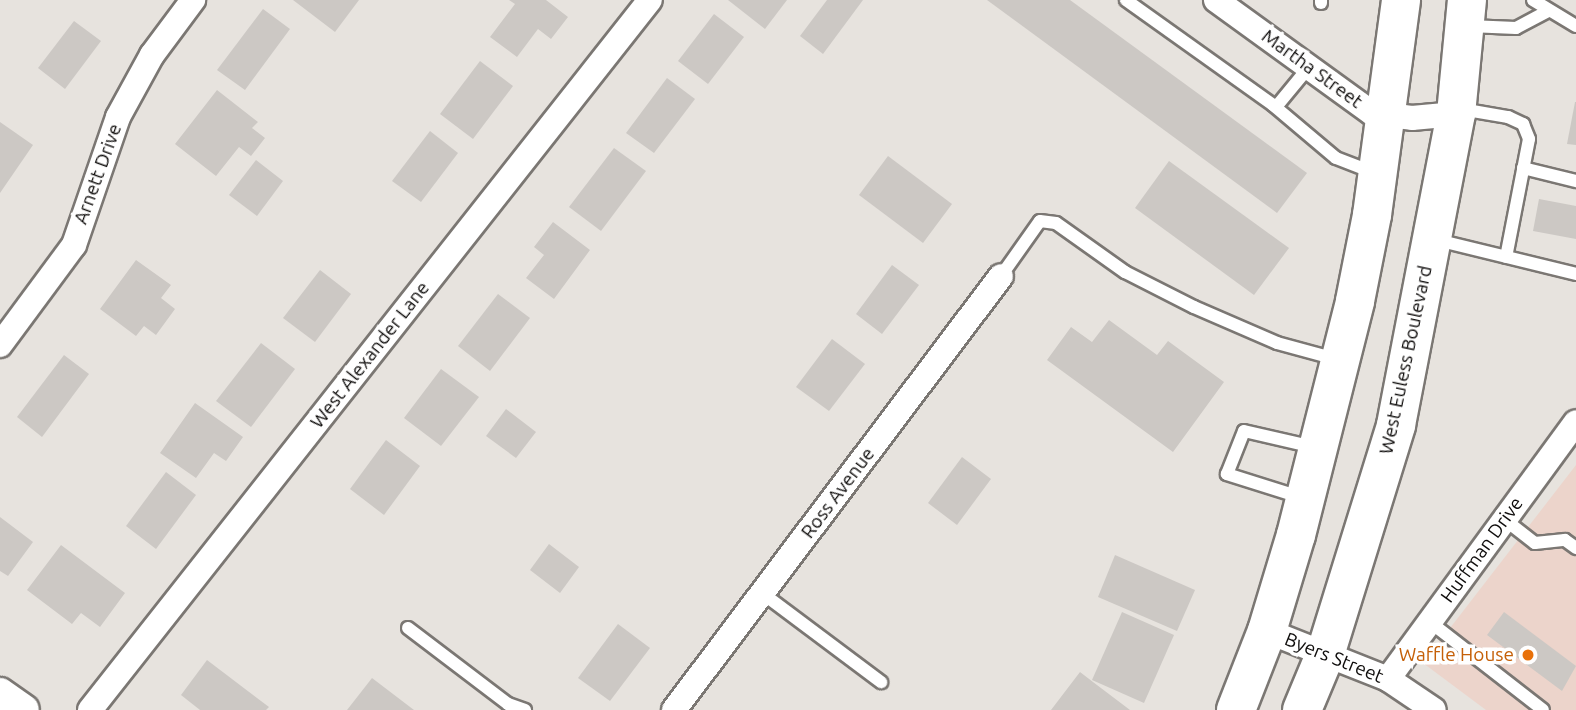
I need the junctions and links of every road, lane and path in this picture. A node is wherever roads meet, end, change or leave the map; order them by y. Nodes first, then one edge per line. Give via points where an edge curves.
1 (193, 0) edge
2 (650, 0) edge
3 (1126, 0) edge
4 (1216, 0) edge
5 (1401, 0) edge
6 (1533, 0) edge
7 (1144, 5) edge
8 (1548, 6) edge
9 (1466, 13) edge
10 (1576, 26) edge
11 (1309, 67) junction
12 (1276, 107) junction
13 (1457, 111) junction
14 (1387, 116) junction
15 (1523, 168) junction
16 (1378, 174) junction
17 (1576, 181) edge
18 (1432, 239) junction
19 (1506, 257) junction
20 (1576, 274) edge
21 (1001, 276) joint
22 (0, 345) edge
23 (1340, 360) junction
24 (1576, 422) edge
25 (1318, 448) junction
26 (1305, 499) junction
27 (1504, 519) junction
28 (1576, 548) edge
29 (762, 593) junction
30 (1430, 622) junction
31 (408, 628) dead end
32 (1267, 631) junction
33 (1325, 655) junction
34 (1388, 679) junction
35 (881, 682) dead end
36 (0, 693) edge
37 (24, 710) edge
38 (90, 710) edge
39 (525, 710) edge
40 (674, 710) edge
41 (1236, 710) edge
42 (1302, 710) edge
43 (1434, 710) edge
44 (1543, 710) edge

1 - 22 street, Arnett Drive via 152,55 118,117 74,245
2 - 38 street, West Alexander Lane
3 - 7 lane
4 - 11 street, Martha Street
5 - 14 main road
6 - 8 lane
7 - 12 lane
8 - 9 lane via 1516,28
8 - 10 lane
9 - 13 main road, West Euless Boulevard
11 - 12 lane
11 - 14 street, Martha Street via 1372,113
12 - 16 lane via 1336,159
13 - 14 street, Martha Street
13 - 15 lane via 1508,117 1523,124 1528,139
13 - 18 main road, West Euless Boulevard
14 - 16 main road
15 - 17 lane
15 - 19 lane
16 - 23 main road
18 - 19 lane
18 - 33 main road, West Euless Boulevard via 1396,425
19 - 20 lane
21 - 23 lane via 1040,221 1056,223 1125,272 1194,307 1277,344
21 - 29 street, Ross Avenue
23 - 25 main road
24 - 27 street, Huffman Drive
25 - 26 main road
25 - 26 lane via 1244,430 1227,474
26 - 32 main road
27 - 28 lane via 1535,543 1565,540
27 - 30 street, Huffman Drive
29 - 35 lane
29 - 40 street, Ross Avenue
30 - 34 street, Huffman Drive
30 - 44 lane
31 - 39 lane via 508,705
32 - 33 street, Byers Street
32 - 41 main road
33 - 34 street, Byers Street
33 - 42 main road, West Euless Boulevard
34 - 43 street, Byers Street
36 - 37 street

